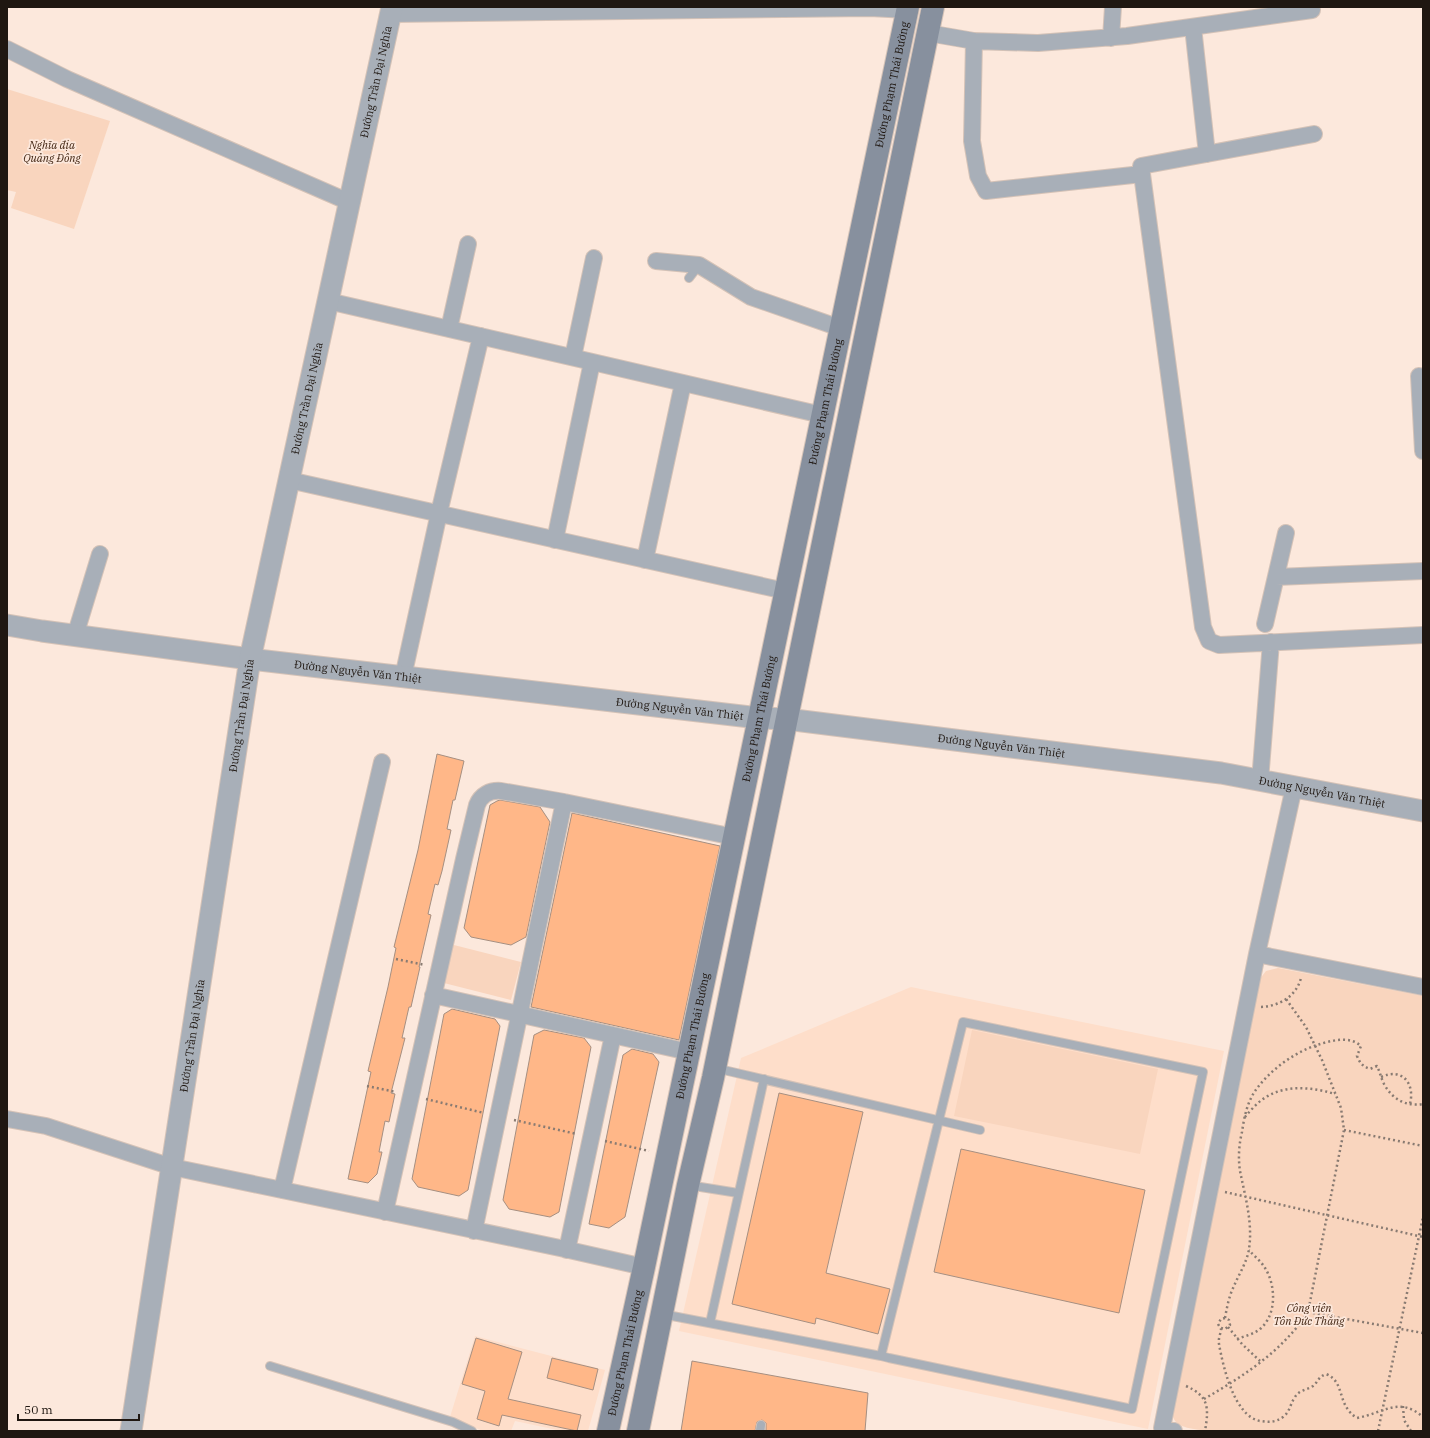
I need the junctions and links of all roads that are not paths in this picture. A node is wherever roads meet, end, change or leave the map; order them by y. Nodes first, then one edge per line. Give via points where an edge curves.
1 (934, 7) edge
2 (1113, 7) edge
3 (908, 8) edge
4 (391, 10) edge
5 (1312, 10) dead end
6 (1193, 27) junction
7 (928, 33) junction
8 (1110, 38) junction
9 (974, 41) junction
10 (7, 49) edge
11 (1314, 134) dead end
12 (1207, 154) junction
13 (1142, 174) junction
14 (349, 202) junction
15 (468, 244) dead end
16 (594, 258) dead end
17 (656, 261) dead end
18 (699, 265) junction
19 (689, 278) dead end
20 (328, 301) junction
21 (840, 328) junction
22 (449, 329) junction
23 (481, 336) junction
24 (573, 357) junction
25 (592, 362) junction
26 (1419, 376) dead end
27 (683, 383) junction
28 (822, 415) junction
29 (847, 422) junction
30 (1423, 451) edge
31 (289, 480) junction
32 (439, 513) junction
33 (1286, 533) dead end
34 (555, 540) junction
35 (100, 554) dead end
36 (645, 560) junction
37 (1423, 571) edge
38 (1276, 577) junction
39 (785, 591) junction
40 (1265, 624) dead end
41 (7, 625) edge
42 (1423, 635) edge
43 (74, 636) junction
44 (1272, 642) junction
45 (250, 659) junction
46 (403, 677) junction
47 (759, 718) junction
48 (786, 719) junction
49 (382, 762) dead end
50 (1260, 781) junction
51 (1294, 787) junction
52 (564, 802) junction
53 (1423, 811) edge
54 (734, 837) junction
55 (1257, 954) junction
56 (1423, 987) edge
57 (433, 995) junction
58 (520, 1014) junction
59 (613, 1035) junction
60 (689, 1052) junction
61 (715, 1068) junction
62 (764, 1079) junction
63 (7, 1119) edge
64 (939, 1120) junction
65 (980, 1130) dead end
66 (172, 1167) junction
67 (662, 1180) junction
68 (688, 1185) junction
69 (282, 1190) junction
70 (738, 1193) junction
71 (385, 1212) junction
72 (474, 1231) junction
73 (567, 1250) junction
74 (644, 1267) junction
75 (661, 1313) junction
76 (710, 1323) junction
77 (881, 1356) junction
78 (270, 1366) dead end
79 (131, 1431) edge
80 (472, 1431) edge
81 (608, 1431) edge
82 (638, 1431) edge
83 (1174, 1431) edge

1 - 7 main road
2 - 8 street
3 - 4 street
3 - 21 main road, Đường Phạm Thái Bường
4 - 14 street, Đường Trần Đại Nghĩa
5 - 6 street
6 - 8 street
6 - 12 street
7 - 9 street
7 - 29 main road
8 - 9 street via 1038,42
9 - 13 street via 972,141 978,176 986,191
10 - 14 street via 67,79
11 - 12 street
12 - 13 street via 1141,166
13 - 44 street via 1203,627 1208,641 1219,645
14 - 20 street, Đường Trần Đại Nghĩa
15 - 22 street
16 - 24 street
17 - 18 street
18 - 19 lane
18 - 21 street via 751,297
20 - 22 street
20 - 31 street, Đường Trần Đại Nghĩa
21 - 28 main road, Đường Phạm Thái Bường
22 - 23 street
23 - 24 street
23 - 32 street
24 - 25 street
25 - 27 street
25 - 34 street
26 - 30 street
27 - 28 street
27 - 36 street
28 - 29 main road
28 - 39 main road, Đường Phạm Thái Bường
29 - 48 main road
31 - 32 street
31 - 45 street, Đường Trần Đại Nghĩa
32 - 34 street
32 - 46 street
33 - 38 street
34 - 36 street
35 - 43 street
36 - 39 street
37 - 38 street
38 - 40 street
39 - 47 main road, Đường Phạm Thái Bường
41 - 43 street, Đường Nguyễn Văn Thiệt
42 - 44 street
43 - 45 street, Đường Nguyễn Văn Thiệt
44 - 50 street
45 - 46 street, Đường Nguyễn Văn Thiệt
45 - 66 street, Đường Trần Đại Nghĩa
46 - 47 street, Đường Nguyễn Văn Thiệt
47 - 48 street, Đường Nguyễn Văn Thiệt
47 - 54 main road, Đường Phạm Thái Bường
48 - 50 street, Đường Nguyễn Văn Thiệt via 1221,773
48 - 61 main road
49 - 69 street
50 - 51 street, Đường Nguyễn Văn Thiệt
51 - 53 street, Đường Nguyễn Văn Thiệt
51 - 55 street
52 - 54 street
52 - 57 street via 497,791 481,798 477,805
52 - 58 street
54 - 60 main road, Đường Phạm Thái Bường
55 - 56 street
55 - 83 street via 1162,1428
57 - 58 street
57 - 71 street
58 - 59 street
58 - 72 street
59 - 60 street
59 - 73 street
60 - 67 main road, Đường Phạm Thái Bường
61 - 62 lane
61 - 68 main road
62 - 64 lane
62 - 70 lane
63 - 66 street via 46,1126
64 - 65 lane
64 - 77 lane
64 - 77 lane via 963,1022 1203,1072 1132,1409
66 - 69 street
66 - 79 street, Đường Trần Đại Nghĩa
67 - 68 main road
67 - 74 main road, Đường Phạm Thái Bường
68 - 70 lane
68 - 75 main road
69 - 71 street
70 - 76 lane
71 - 72 street
72 - 73 street
73 - 74 street
74 - 81 main road, Đường Phạm Thái Bường
75 - 76 lane
75 - 82 main road
76 - 77 lane
78 - 80 lane via 452,1422

